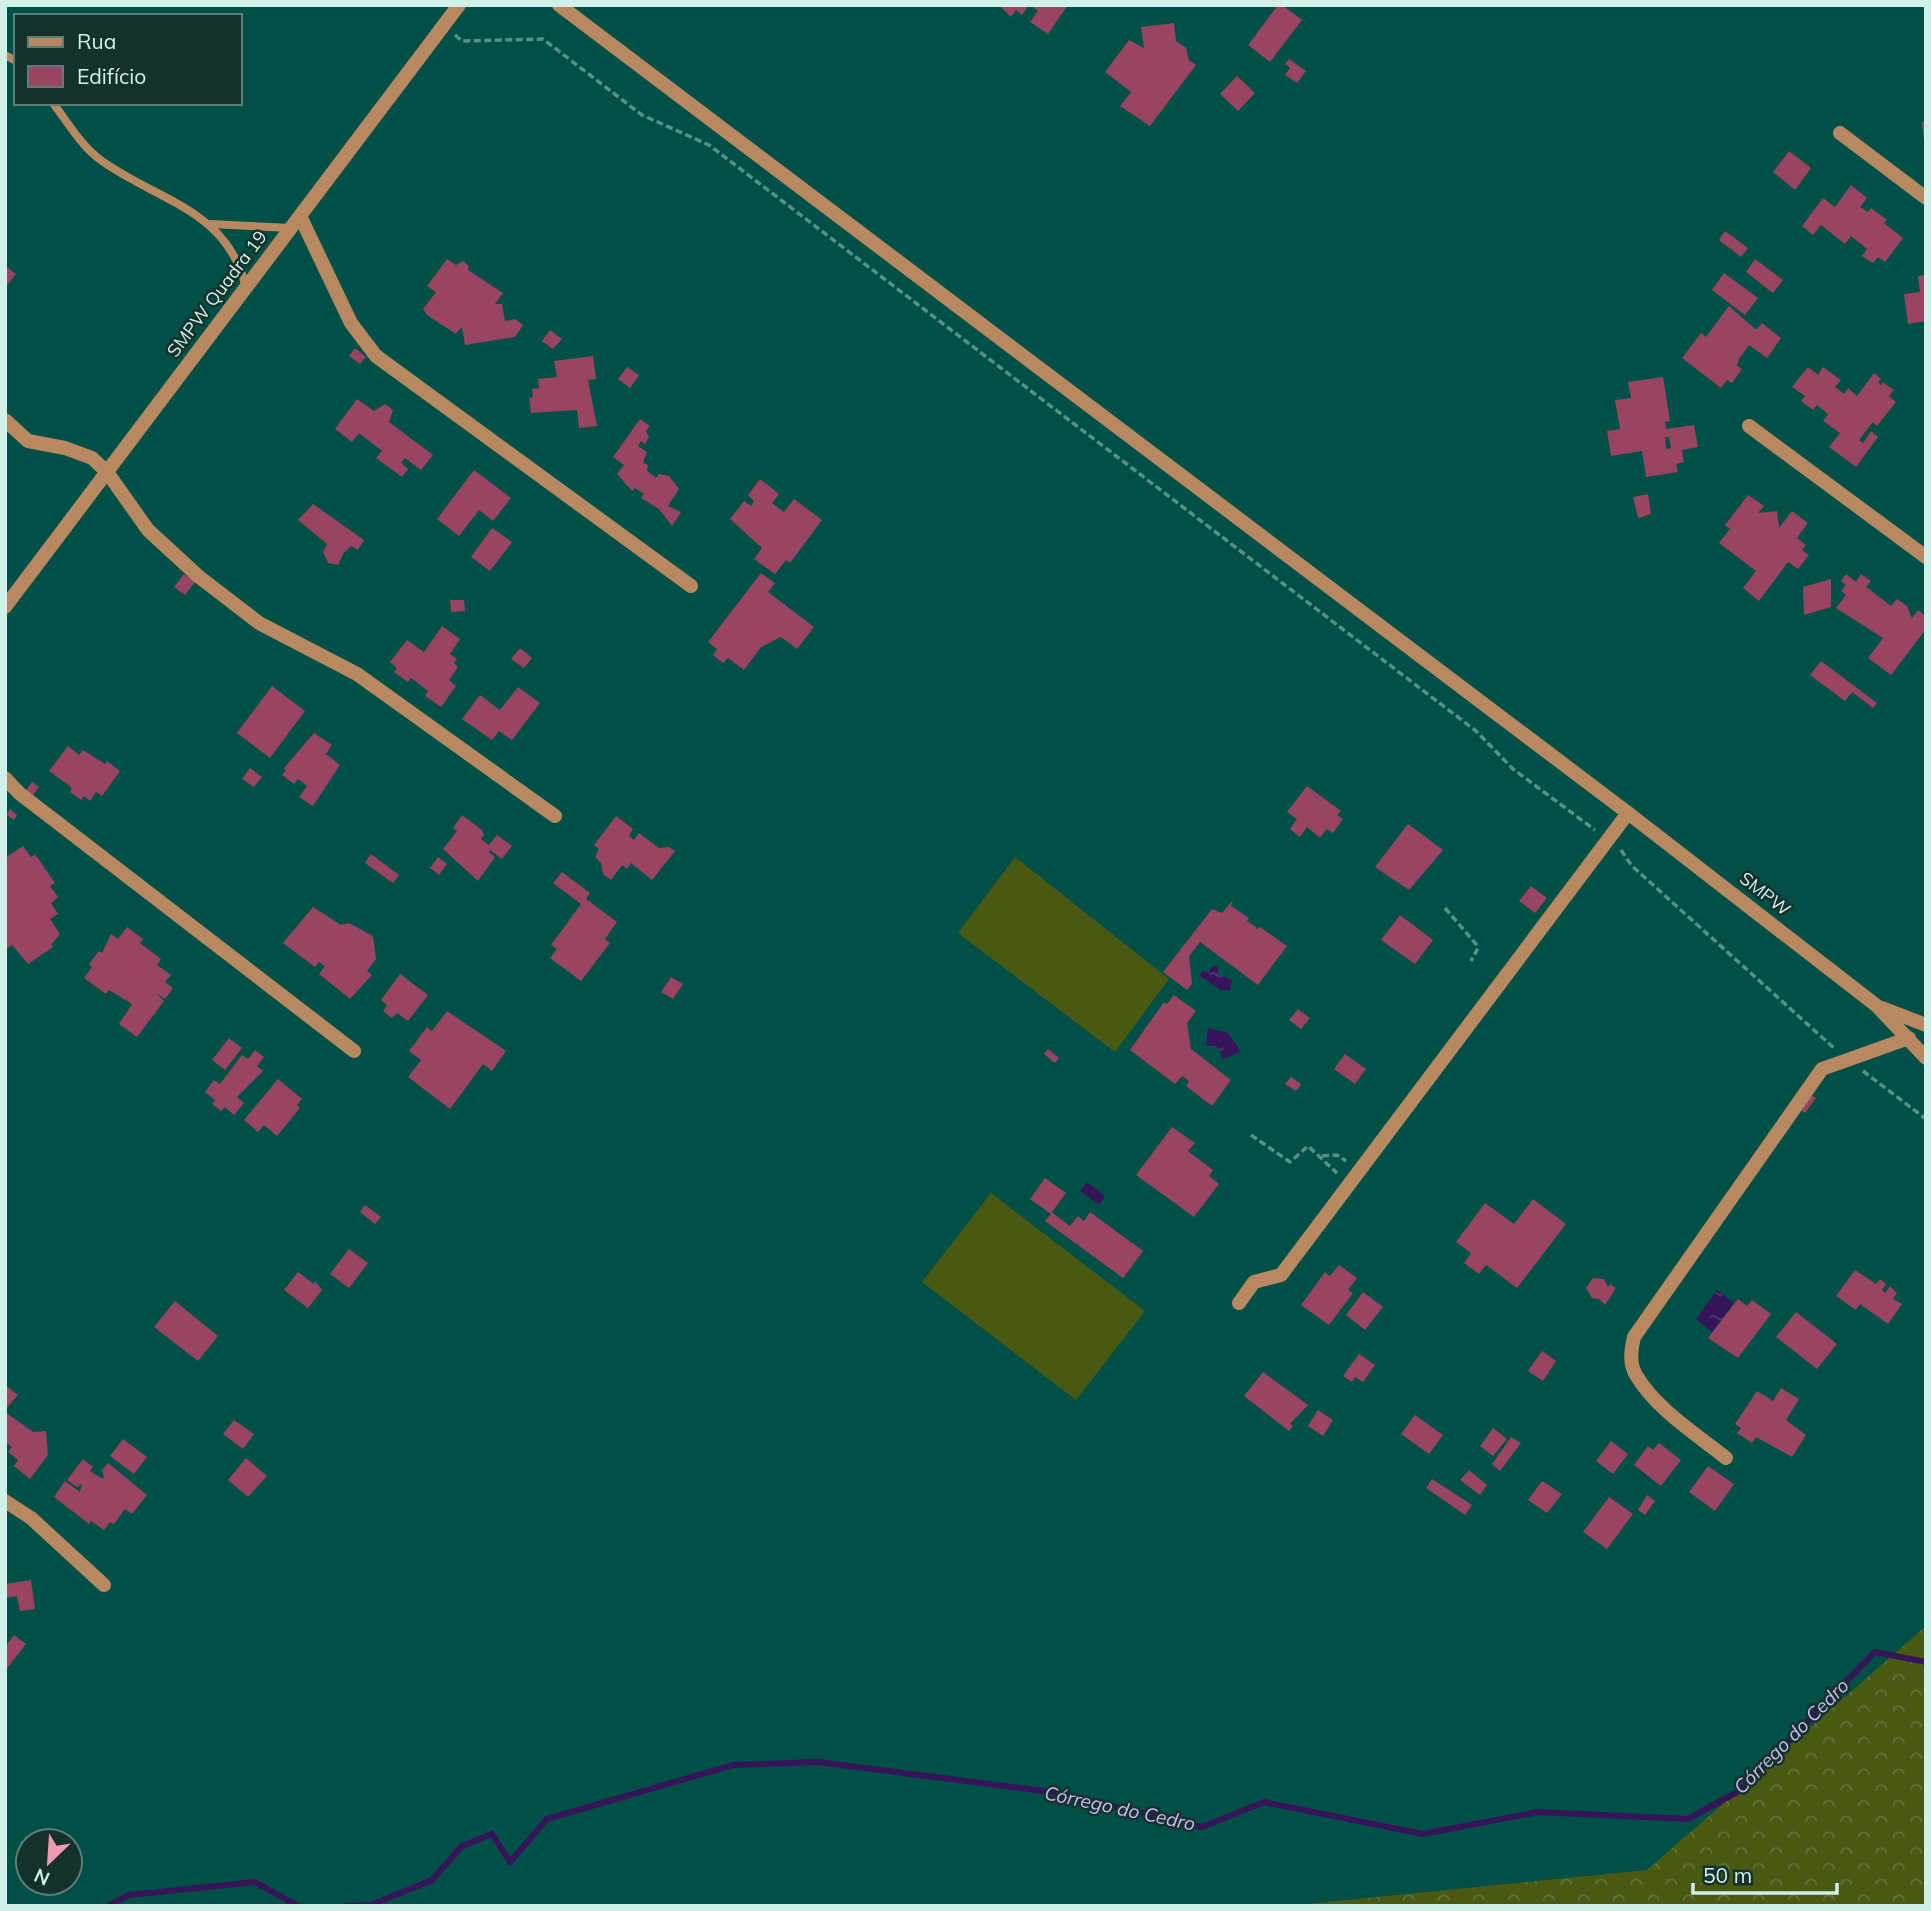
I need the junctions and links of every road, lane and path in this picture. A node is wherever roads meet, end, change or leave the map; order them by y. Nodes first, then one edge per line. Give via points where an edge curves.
1 (459, 5) edge
2 (564, 7) edge
3 (443, 26) junction
4 (55, 105) edge
5 (1840, 133) dead end
6 (1926, 198) edge
7 (300, 216) junction
8 (211, 225) junction
9 (290, 228) junction
10 (246, 288) junction
11 (5, 420) edge
12 (1749, 426) dead end
13 (107, 472) junction
14 (1926, 557) edge
15 (691, 586) dead end
16 (5, 607) edge
17 (5, 778) edge
18 (1628, 813) junction
19 (555, 816) dead end
20 (1609, 841) junction
21 (1445, 908) dead end
22 (1471, 961) dead end
23 (1877, 1006) junction
24 (1926, 1025) edge
25 (1909, 1038) junction
26 (354, 1051) dead end
27 (1926, 1058) edge
28 (1847, 1060) junction
29 (1926, 1118) edge
30 (1251, 1135) dead end
31 (1322, 1156) junction
32 (1354, 1177) junction
33 (1239, 1303) dead end
34 (1726, 1458) dead end
35 (5, 1501) edge
36 (104, 1585) dead end

1 - 3 street, SMPW Quadra 19
2 - 18 street, SMPW
3 - 7 street, SMPW Quadra 19
3 - 20 path via 462,41 543,39 642,115 709,145 1476,731 1513,769
4 - 8 lane via 100,160
5 - 6 street
7 - 9 street, SMPW Quadra 19
7 - 15 street via 351,323 376,356
8 - 9 lane
8 - 10 lane via 232,248
9 - 10 street, SMPW Quadra 19
10 - 13 street, SMPW Quadra 19
11 - 13 street via 28,441 80,452
12 - 14 street
13 - 16 street, SMPW Quadra 19
13 - 19 street via 148,530 228,599 291,642 357,674
17 - 26 street
18 - 20 street
18 - 23 street, SMPW
20 - 28 path
20 - 32 street
21 - 22 path via 1478,948
23 - 24 street, SMPW
23 - 25 street, SMPW
25 - 27 street, SMPW
25 - 28 street
28 - 29 path
28 - 34 street via 1822,1069 1634,1337 1630,1351 1635,1374 1677,1419
30 - 31 path via 1290,1162 1308,1146
31 - 32 path via 1328,1166
31 - 32 path via 1337,1155
32 - 33 street via 1281,1275 1254,1282
35 - 36 street via 31,1518

